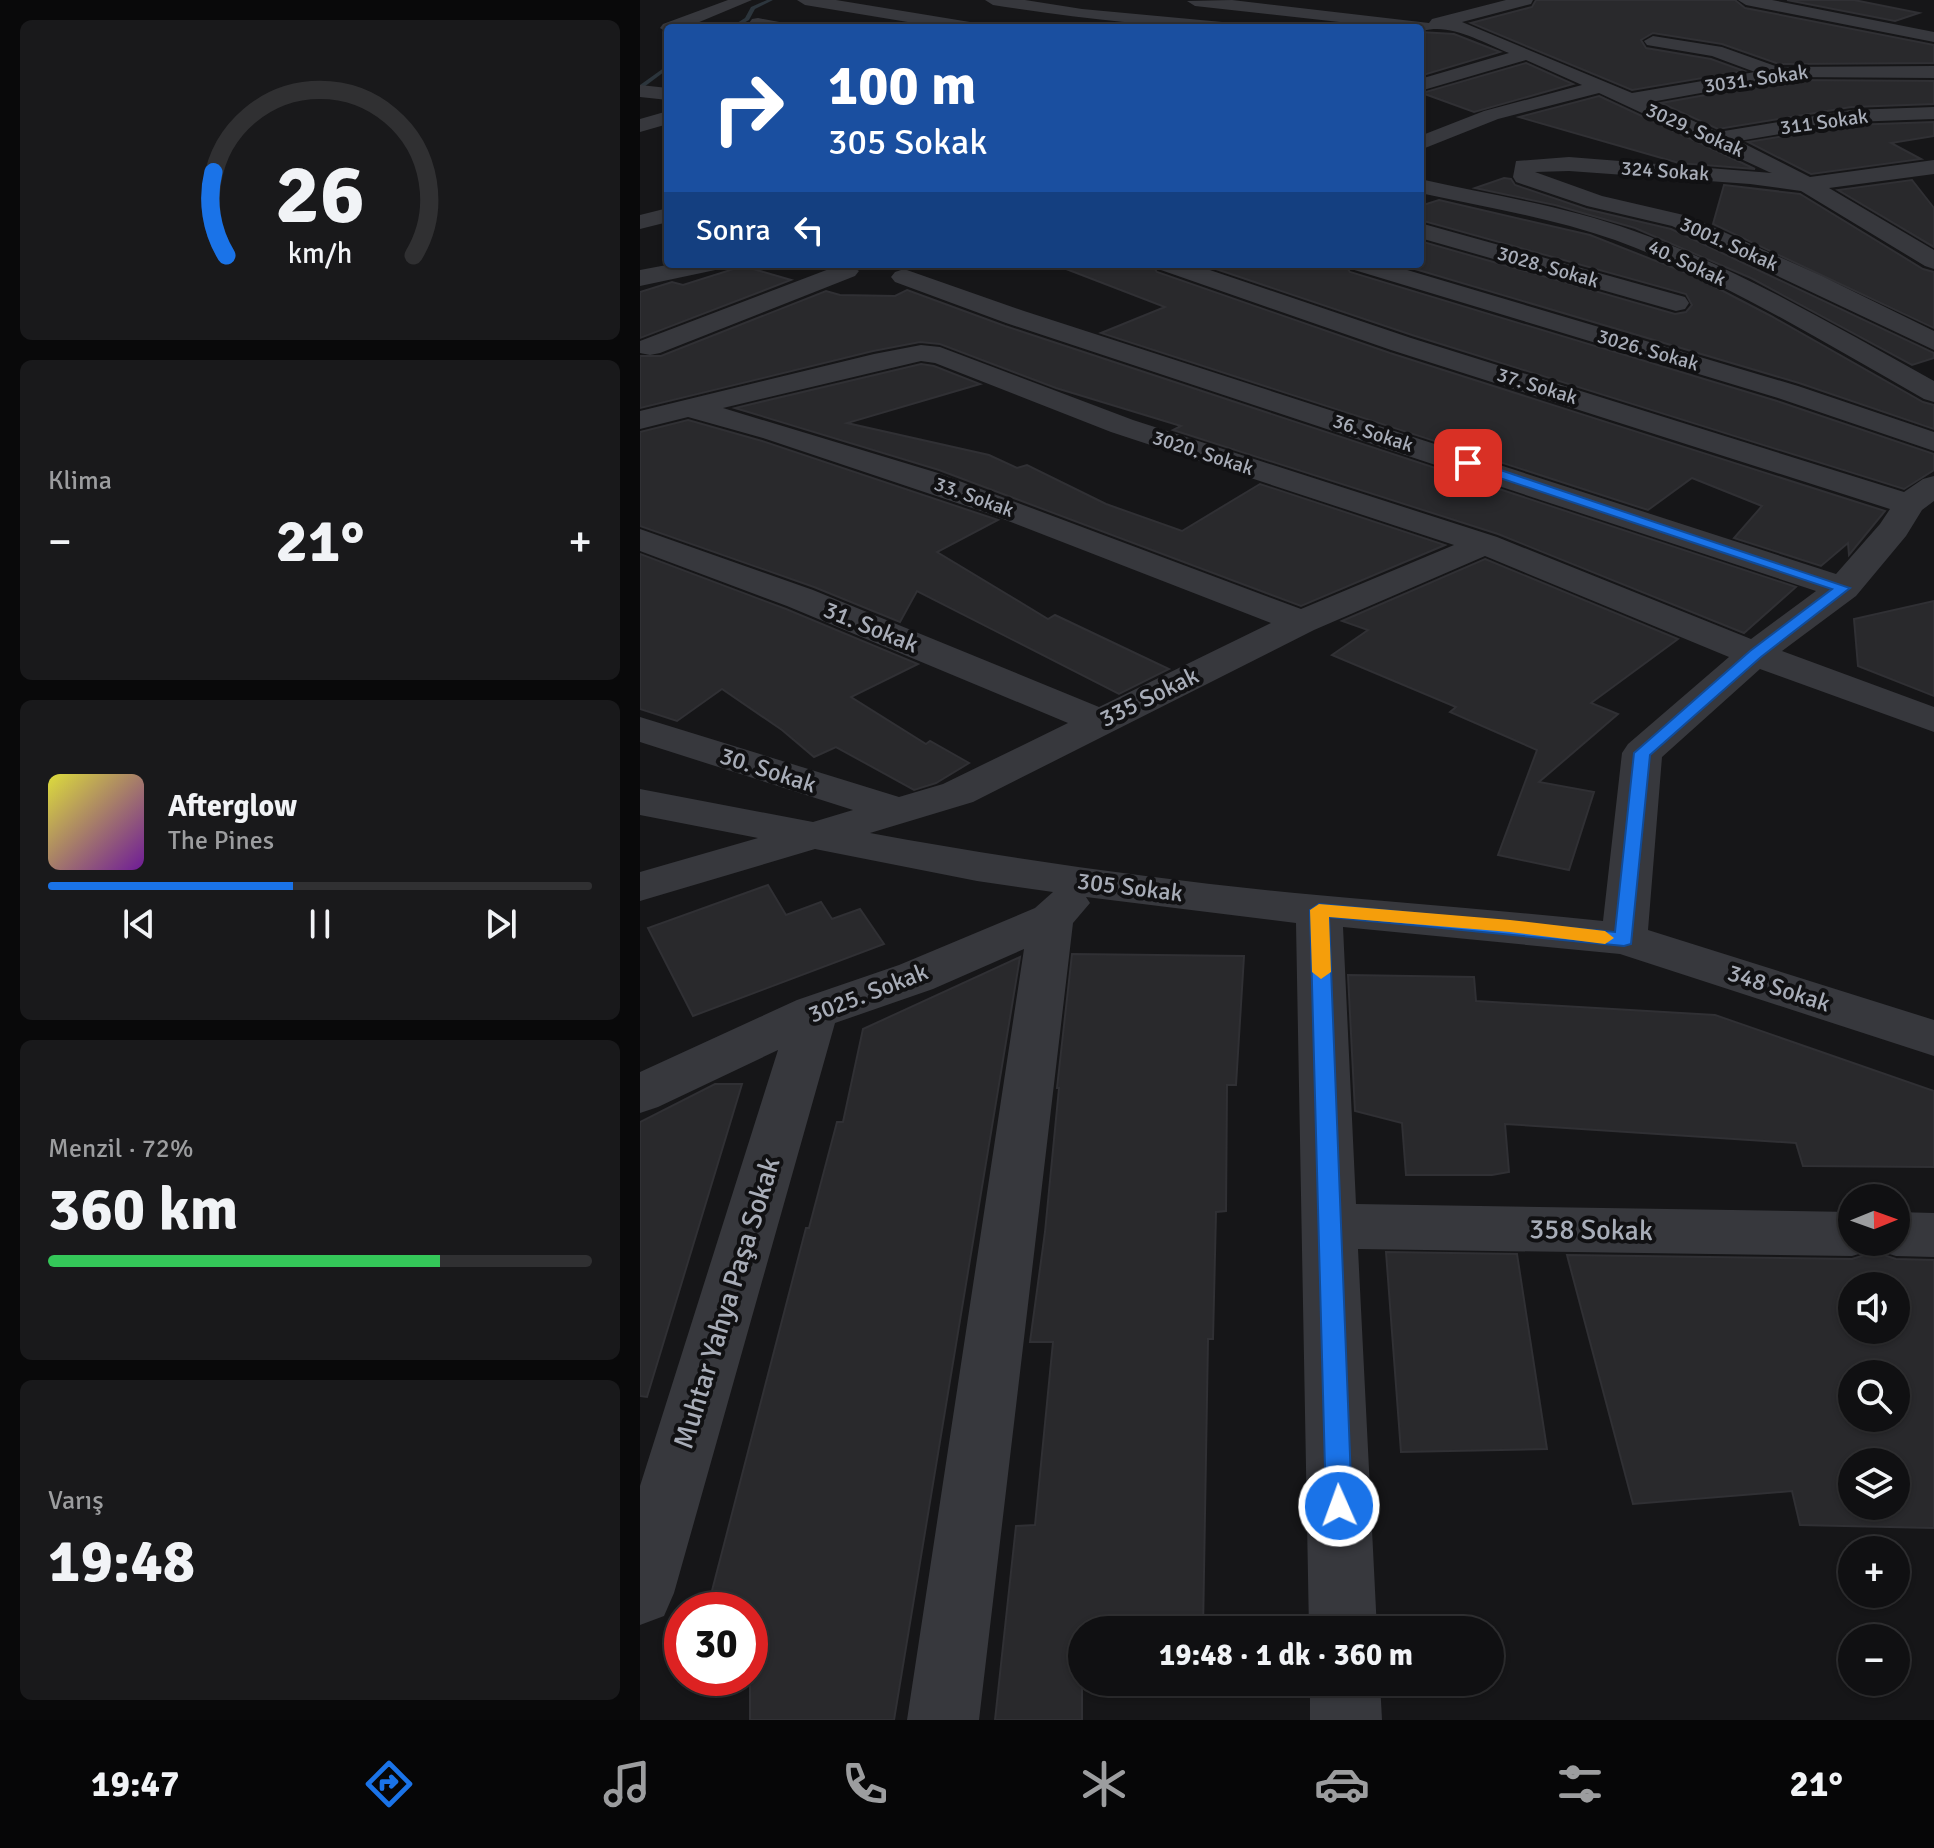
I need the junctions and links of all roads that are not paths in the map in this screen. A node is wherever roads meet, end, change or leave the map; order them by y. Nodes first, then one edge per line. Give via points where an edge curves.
1 (744, 0) edge
2 (805, 0) edge
3 (993, 0) edge
4 (1112, 0) edge
5 (1189, 0) edge
6 (1519, 0) edge
7 (1746, 0) edge
8 (1082, 14) junction
9 (1445, 21) junction
10 (758, 23) dead end
11 (680, 24) edge
12 (763, 24) edge
13 (935, 24) edge
14 (1053, 24) edge
15 (1190, 24) edge
16 (1394, 24) edge
17 (1424, 26) edge
18 (1934, 37) edge
19 (1653, 41) dead end
20 (1527, 54) junction
21 (1934, 72) edge
22 (1775, 73) junction
23 (1424, 84) edge
24 (1599, 87) junction
25 (643, 92) edge
26 (664, 94) edge
27 (1627, 100) junction
28 (1934, 113) edge
29 (664, 120) edge
30 (645, 136) edge
31 (1716, 139) junction
32 (1424, 142) edge
33 (1524, 166) joint
34 (1934, 167) edge
35 (1843, 180) junction
36 (1934, 183) edge
37 (1805, 185) junction
38 (1424, 187) edge
39 (640, 206) edge
40 (664, 213) edge
41 (664, 215) edge
42 (640, 222) edge
43 (1424, 231) edge
44 (1934, 261) edge
45 (691, 268) edge
46 (912, 268) edge
47 (1179, 268) edge
48 (1374, 268) edge
49 (865, 274) edge
50 (640, 278) edge
51 (1676, 303) dead end
52 (1934, 342) edge
53 (650, 347) dead end
54 (1668, 355) junction
55 (1934, 393) edge
56 (640, 394) edge
57 (1587, 401) junction
58 (691, 408) junction
59 (640, 420) edge
60 (1934, 442) edge
61 (1922, 495) edge
62 (640, 539) edge
63 (1485, 544) junction
64 (1843, 588) junction
65 (1301, 622) junction
66 (1755, 654) junction
67 (1934, 720) edge
68 (1100, 722) junction
69 (640, 729) edge
70 (640, 802) edge
71 (896, 810) junction
72 (808, 835) junction
73 (640, 887) edge
74 (1070, 901) junction
75 (1319, 910) junction
76 (1624, 939) junction
77 (814, 1012) junction
78 (1934, 1038) edge
79 (640, 1094) edge
80 (1330, 1226) junction
81 (1838, 1234) edge
82 (1910, 1234) edge
83 (1934, 1235) edge
84 (640, 1593) edge
85 (1343, 1616) edge
86 (1345, 1696) edge
87 (943, 1720) edge
88 (1346, 1720) edge

1 - 11 street
2 - 13 street
3 - 8 street
4 - 8 street
5 - 16 street
6 - 9 street
7 - 18 street
8 - 14 street
8 - 15 street
9 - 17 street
9 - 20 street, 3029. Sokak
10 - 12 street
19 - 22 street via 1716,51
20 - 23 street
20 - 24 street, 3029. Sokak
21 - 22 street, 3031. Sokak
22 - 27 street, 3031. Sokak
24 - 27 street, 3029. Sokak
24 - 32 street via 1491,115
25 - 26 street
27 - 31 street, 3029. Sokak
28 - 31 street, 311 Sokak via 1851,116
29 - 30 street
31 - 37 street, 3029. Sokak
33 - 37 street, 324 Sokak via 1569,164
33 - 52 street, 3001. Sokak via 1524,177 1680,221
34 - 35 street
35 - 36 street
35 - 37 street
37 - 44 street, 3029. Sokak
38 - 55 street, 40. Sokak via 1585,224 1666,251
39 - 40 street
41 - 42 street
43 - 51 street, 3028. Sokak
45 - 50 street
46 - 49 street
47 - 57 street, 37. Sokak
48 - 54 street, 3026. Sokak
49 - 53 street
49 - 64 street, 36. Sokak via 1015,317
54 - 57 street
54 - 60 street, 3026. Sokak
56 - 58 street, 33. Sokak
57 - 61 street, 37. Sokak
58 - 59 street, 3020. Sokak
58 - 63 street, 3020. Sokak via 874,362 940,355 1122,426
58 - 65 street, 33. Sokak via 874,461
61 - 64 street
62 - 68 street, 31. Sokak via 800,598
63 - 65 street, 335 Sokak
63 - 66 street, 3020. Sokak
64 - 66 street
65 - 68 street, 335 Sokak
66 - 67 street, 3020. Sokak
66 - 76 street via 1642,753
68 - 71 street, 335 Sokak via 958,793
69 - 71 street, 30. Sokak
70 - 72 street, 305 Sokak
71 - 72 street, 335 Sokak
72 - 73 street, 335 Sokak
72 - 74 street, 305 Sokak via 977,867
74 - 75 street, 305 Sokak
74 - 77 street, 3025. Sokak via 916,977
74 - 87 street
75 - 76 street, 305 Sokak
75 - 80 street
76 - 78 street, 348 Sokak
77 - 79 street, 3025. Sokak
77 - 84 street, Muhtar Yahya Paşa Sokak
80 - 81 street, 358 Sokak
80 - 85 street
82 - 83 street
86 - 88 street

